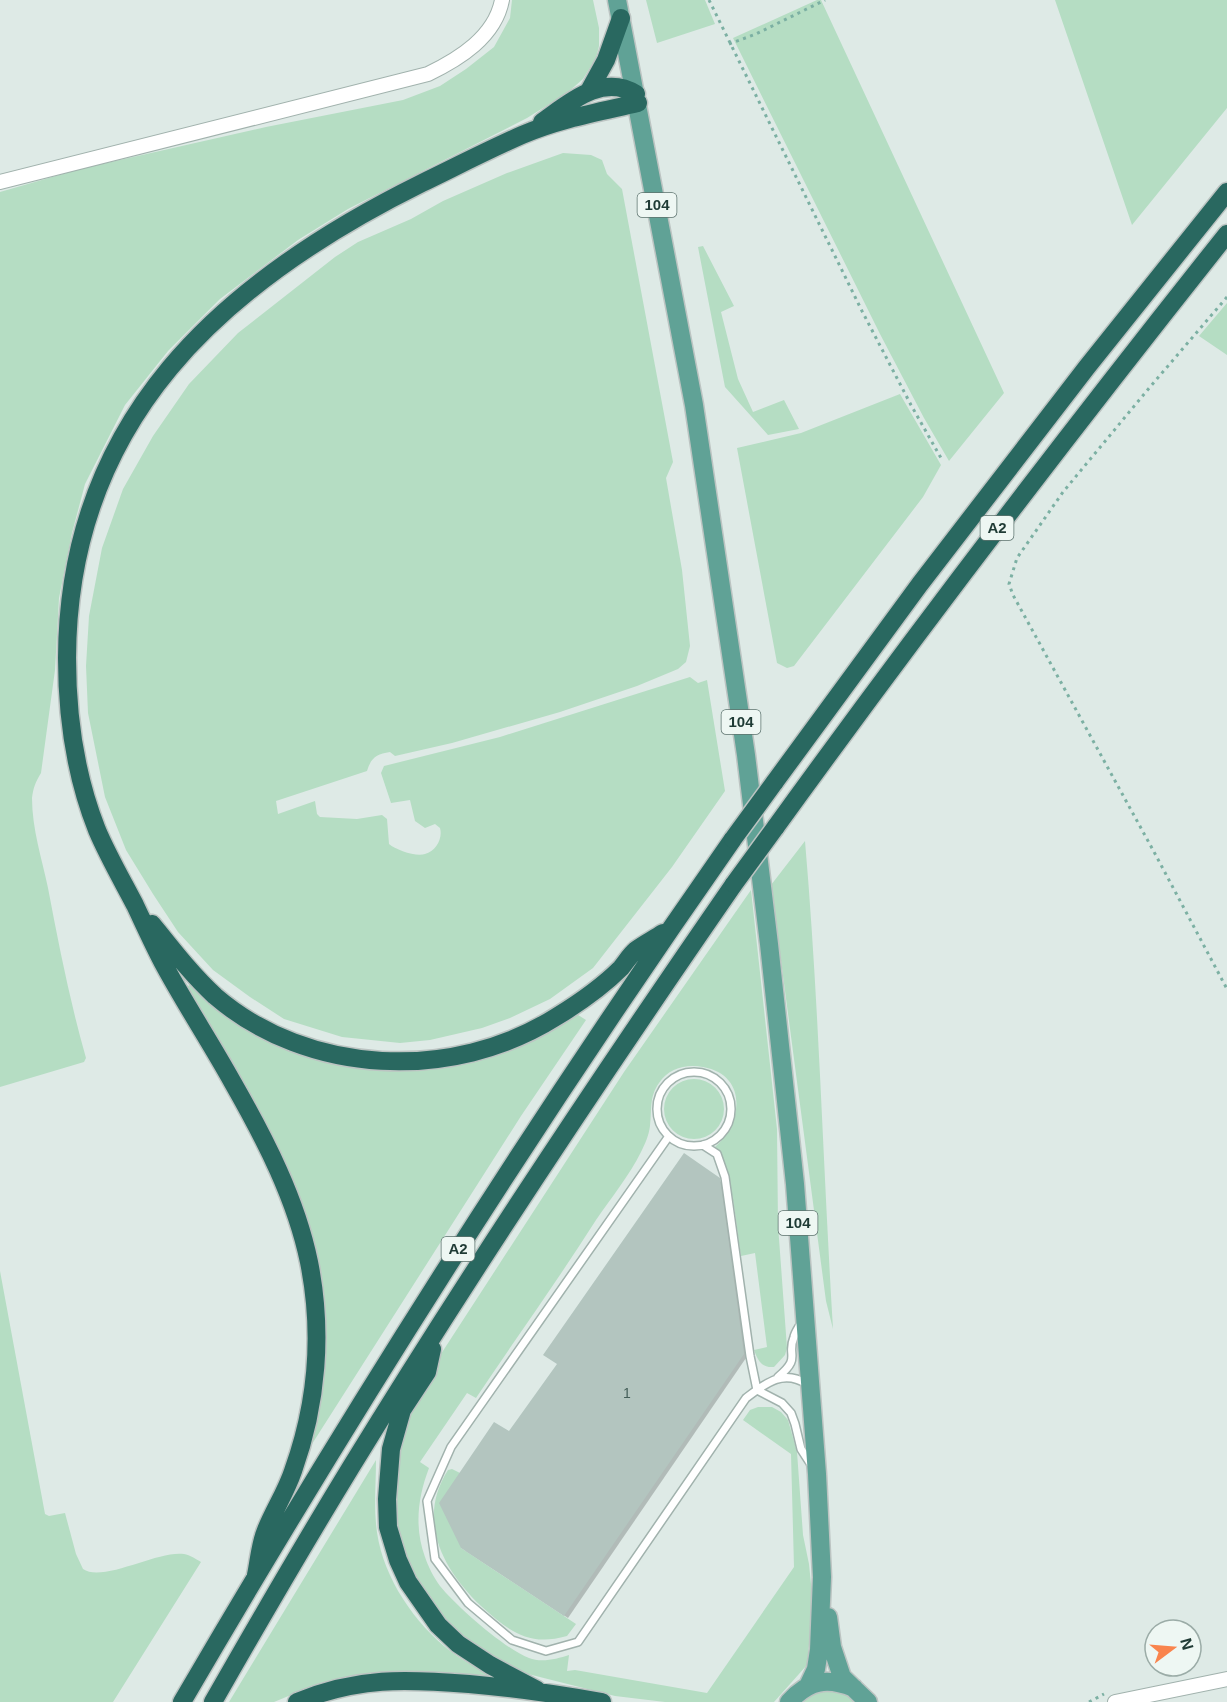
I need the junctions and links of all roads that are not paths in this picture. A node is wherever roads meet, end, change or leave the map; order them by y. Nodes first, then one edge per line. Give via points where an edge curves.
1 (502, 0) edge
2 (619, 9) edge
3 (589, 91) junction
4 (637, 99) junction
5 (525, 134) junction
6 (0, 182) edge
7 (1227, 192) edge
8 (1227, 234) edge
9 (132, 900) junction
10 (671, 928) junction
11 (669, 1136) junction
12 (703, 1145) junction
13 (806, 1316) junction
14 (435, 1335) junction
15 (778, 1377) junction
16 (811, 1386) junction
17 (757, 1390) junction
18 (817, 1474) junction
19 (256, 1575) junction
20 (822, 1577) junction
21 (1227, 1679) edge
22 (808, 1686) junction
23 (854, 1688) junction
24 (537, 1690) junction
25 (182, 1702) edge
26 (213, 1702) edge
27 (297, 1702) edge
28 (602, 1702) edge
29 (789, 1702) edge
30 (868, 1702) edge
31 (1115, 1702) edge

1 - 6 street via 481,39 456,61 428,74
2 - 3 highway via 606,60
2 - 4 main road, 104
3 - 4 highway via 617,87 628,89
3 - 5 highway
4 - 5 highway
4 - 13 main road, 104 via 694,405 746,755 790,1130
5 - 9 highway via 311,244 231,304 190,343 162,377 134,416 107,467 86,521 73,580 67,623 69,710 84,790 96,828
7 - 10 highway, A2, bridge via 934,565
8 - 14 highway, A2, bridge via 917,633 734,884 571,1124
9 - 10 highway via 207,988 245,1017 303,1045 380,1062 431,1060 517,1037 555,1018 594,991 636,951
9 - 19 highway via 162,962 271,1155 293,1207 309,1261 316,1318 316,1377 306,1428 292,1473 264,1534
10 - 19 highway, A2 via 418,1311
11 - 12 lane via 685,1144
11 - 12 lane via 658,1115 662,1092 679,1076 702,1073 723,1085 731,1108 724,1132
11 - 17 lane via 451,1447 427,1501 435,1559 468,1603 512,1640 546,1651 578,1642 746,1398
12 - 17 lane via 717,1154 725,1177
13 - 15 lane via 793,1338 789,1369
13 - 16 main road, 104
14 - 24 highway via 427,1372 402,1410 391,1449 388,1527 408,1582 438,1625 458,1644
14 - 26 highway, A2 via 352,1465
15 - 16 lane via 794,1378
15 - 17 lane
16 - 18 main road, 104
17 - 18 lane via 782,1402 791,1413 801,1449
18 - 20 main road, 104
19 - 25 highway, A2
20 - 22 main road, 104 via 819,1650
20 - 23 main road, 104 via 837,1665 842,1677
21 - 31 street
22 - 23 main road via 831,1681
22 - 29 main road
23 - 30 main road, 104
24 - 27 highway via 412,1679 379,1680
24 - 28 highway

